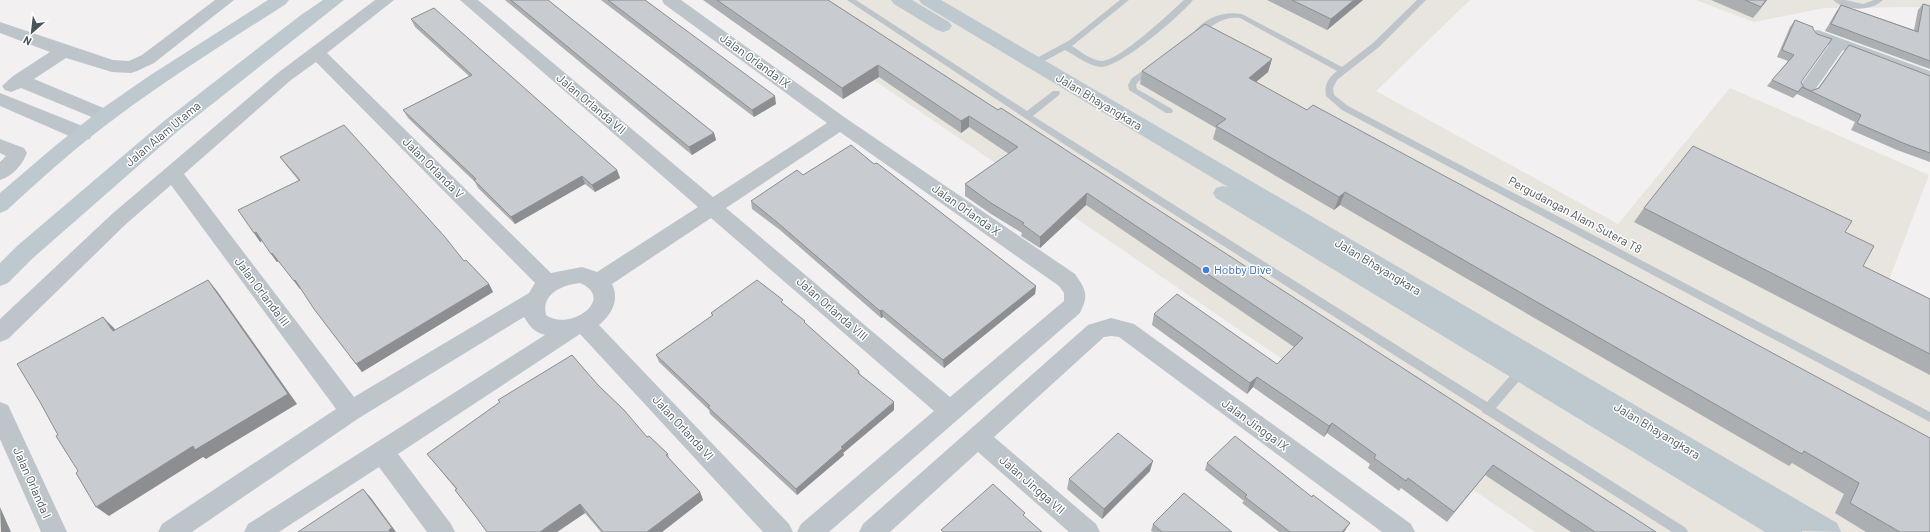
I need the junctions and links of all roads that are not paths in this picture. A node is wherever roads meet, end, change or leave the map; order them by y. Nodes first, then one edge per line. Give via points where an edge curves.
1 (280, 0) edge
2 (335, 0) edge
3 (386, 0) edge
4 (468, 0) edge
5 (670, 0) edge
6 (851, 0) edge
7 (928, 0) edge
8 (1125, 0) edge
9 (1189, 0) edge
10 (1422, 0) edge
11 (1837, 0) edge
12 (1878, 0) edge
13 (903, 1) edge
14 (217, 2) edge
15 (0, 27) edge
16 (1818, 35) edge
17 (1192, 36) edge
18 (1839, 43) junction
19 (1065, 46) junction
20 (64, 51) junction
21 (316, 52) junction
22 (1161, 61) edge
23 (1034, 63) junction
24 (1343, 71) junction
25 (1930, 77) edge
26 (19, 80) junction
27 (1806, 90) edge
28 (0, 93) edge
29 (1056, 93) junction
30 (0, 99) edge
31 (1169, 111) dead end
32 (1028, 115) junction
33 (106, 116) junction
34 (840, 123) junction
35 (83, 134) junction
36 (0, 146) edge
37 (0, 173) edge
38 (173, 173) junction
39 (0, 205) edge
40 (713, 207) junction
41 (0, 277) edge
42 (599, 282) junction
43 (542, 292) junction
44 (578, 327) junction
45 (0, 333) edge
46 (1521, 371) junction
47 (1487, 410) junction
48 (351, 411) junction
49 (0, 412) edge
50 (951, 412) junction
51 (1930, 417) edge
52 (978, 438) junction
53 (381, 451) junction
54 (54, 532) edge
55 (171, 532) edge
56 (257, 532) edge
57 (442, 532) edge
58 (780, 532) edge
59 (810, 532) edge
60 (872, 532) edge
61 (1087, 532) edge
62 (1402, 532) edge
63 (1682, 532) edge
64 (1789, 532) edge
65 (1828, 532) edge

1 - 33 main road
2 - 41 main road, Jalan Alam Utama via 307,18 171,126 25,252
3 - 21 street
4 - 40 street, Jalan Orlanda VII
5 - 34 street, Jalan Orlanda IX
6 - 32 lane
7 - 23 main road, Jalan Bhayangkara
8 - 19 lane
9 - 19 lane via 1151,34 1112,63 1101,65
10 - 24 lane, Pergudangan Alam Sutera T8 via 1376,45
11 - 12 lane via 1864,7 1871,6
13 - 29 main road, Jalan Bhayangkara
14 - 20 street via 148,59 131,67 112,66
15 - 20 street
16 - 18 street
17 - 24 lane via 1218,17 1231,14 1242,16
18 - 25 street
18 - 27 street
19 - 23 lane
20 - 26 street
21 - 38 street
21 - 43 street, Jalan Orlanda V
22 - 31 lane via 1132,85 1133,90
23 - 65 main road, Jalan Bhayangkara
24 - 51 lane, Pergudangan Alam Sutera T8 via 1334,78 1329,88 1330,96 1345,108
26 - 28 street
26 - 33 street
29 - 32 lane
29 - 46 main road, Jalan Bhayangkara
30 - 35 street
32 - 47 lane
33 - 35 main road
34 - 40 street
34 - 50 street, Jalan Orlanda X via 1067,280 1076,294 1072,307
35 - 39 main road
36 - 37 street via 17,153 14,160
38 - 45 street via 119,219
38 - 48 street, Jalan Orlanda III
40 - 42 street
40 - 50 street, Jalan Orlanda VIII
42 - 43 street via 582,275 560,278
42 - 44 street via 606,299 602,308 595,317
43 - 44 street via 533,308 539,323 554,329
43 - 48 street
44 - 53 street
44 - 58 street, Jalan Orlanda VI
46 - 47 lane
46 - 64 main road, Jalan Bhayangkara
47 - 63 lane
48 - 55 street
49 - 54 street, Jalan Orlanda I
50 - 59 street
52 - 60 street
52 - 61 street, Jalan Jingga VII
52 - 62 street, Jalan Jingga IX via 1096,331 1105,326 1115,326 1126,330
53 - 56 street
53 - 57 street

